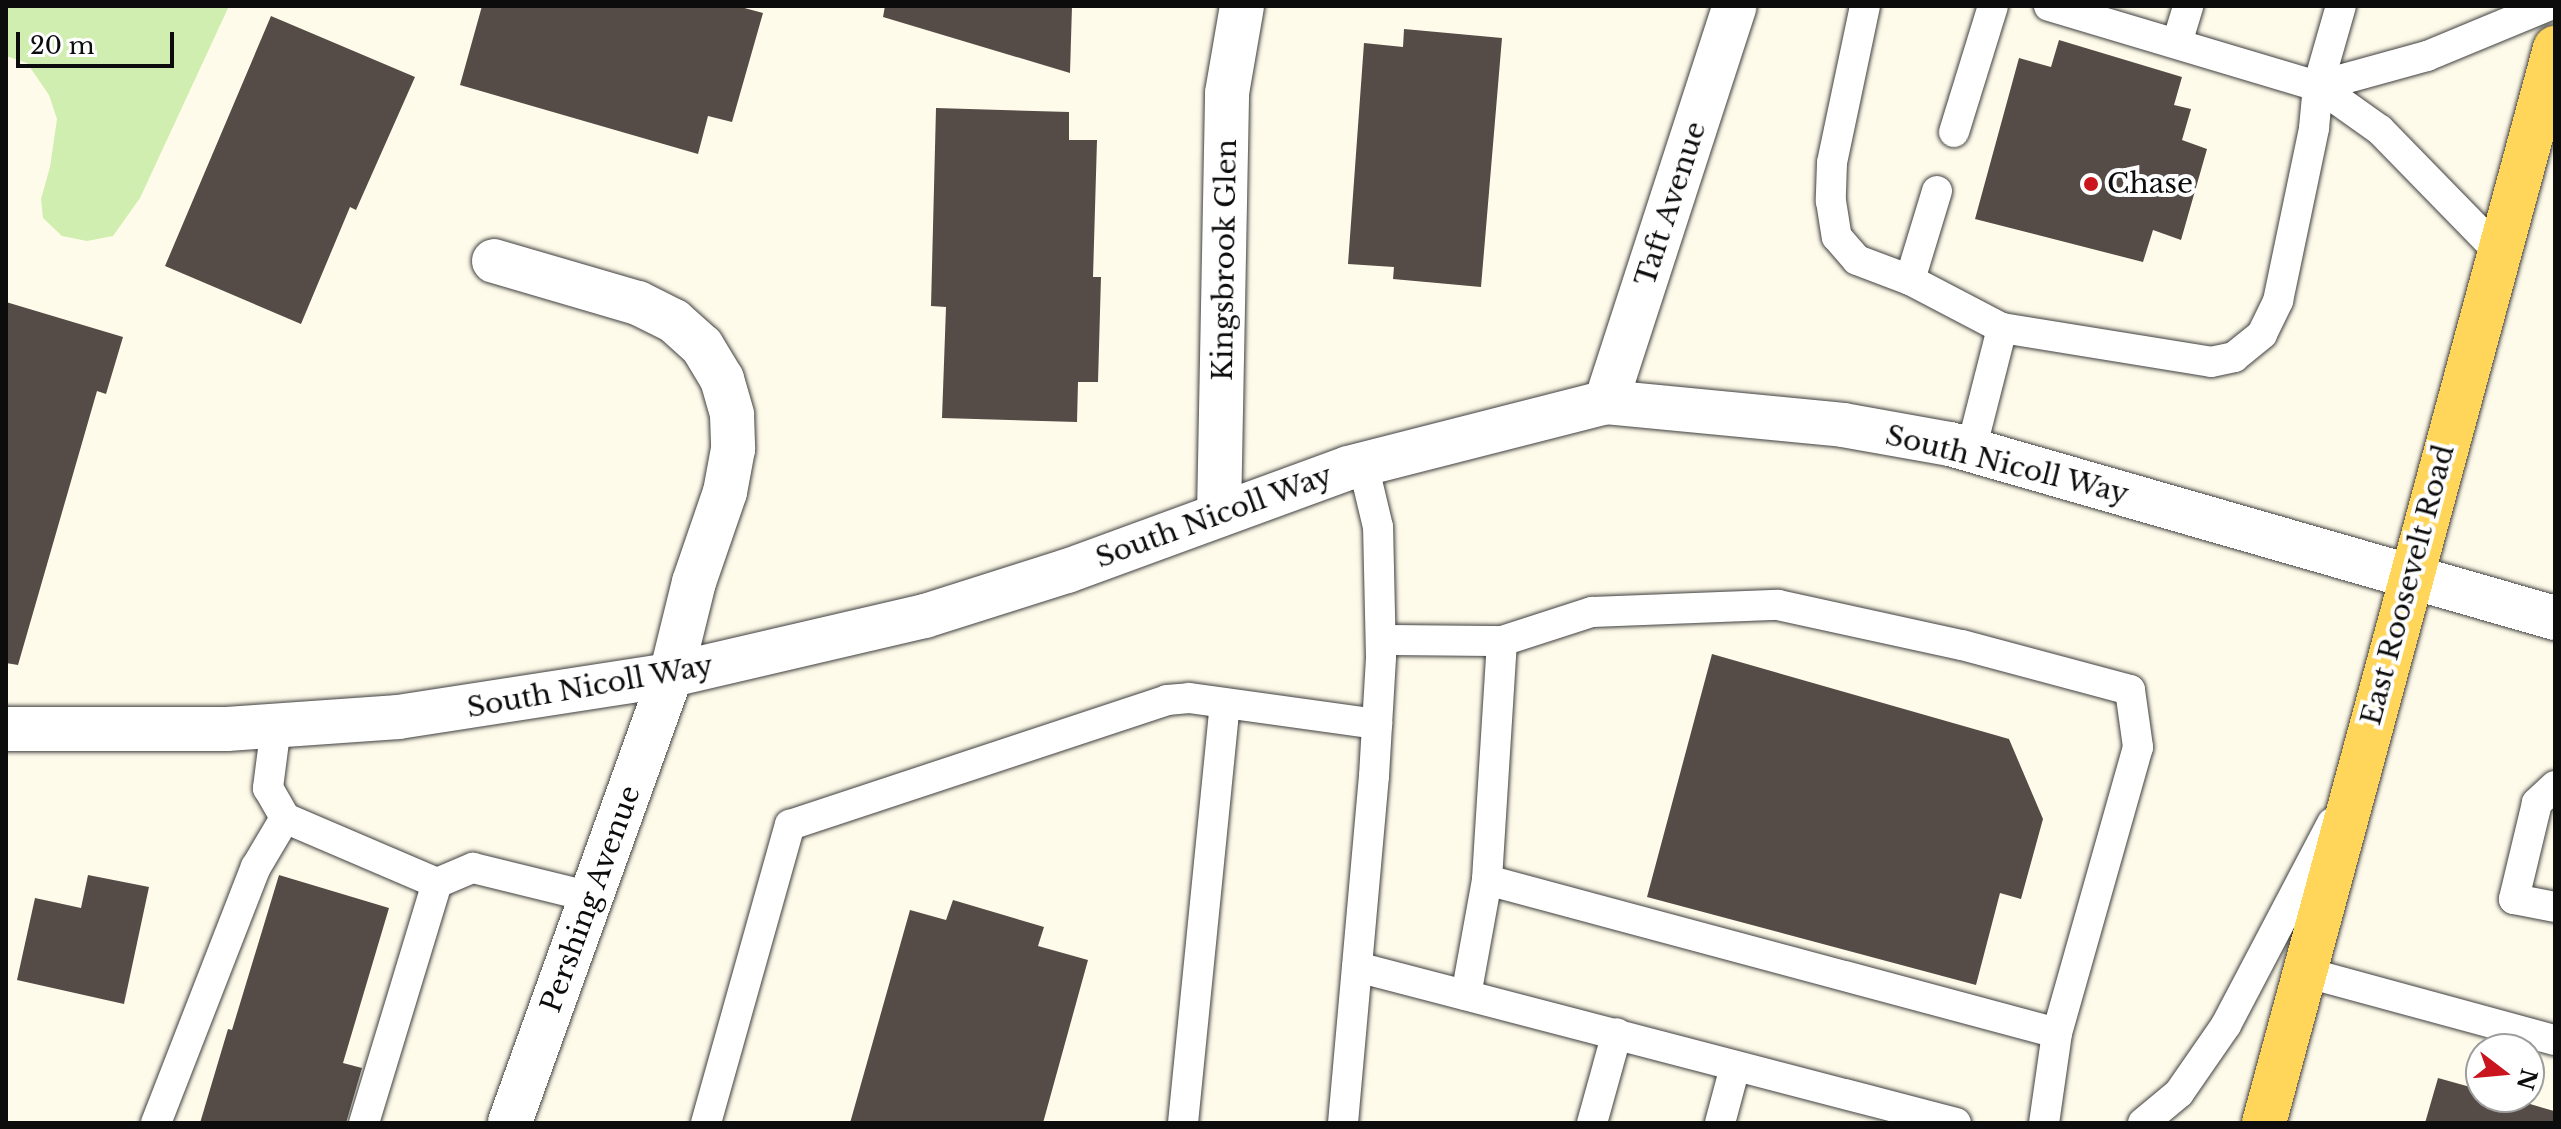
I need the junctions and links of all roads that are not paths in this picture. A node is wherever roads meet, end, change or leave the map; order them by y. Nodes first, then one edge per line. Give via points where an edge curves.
1 (1242, 6) edge
2 (1735, 6) edge
3 (1865, 6) edge
4 (1993, 6) edge
5 (2049, 6) edge
6 (2188, 6) edge
7 (2341, 6) edge
8 (2548, 6) edge
9 (2177, 43) junction
10 (2555, 48) edge
11 (2549, 85) edge
12 (2318, 86) junction
13 (1954, 132) dead end
14 (1937, 191) dead end
15 (2499, 252) junction
16 (494, 261) dead end
17 (1910, 280) junction
18 (2002, 328) junction
19 (1606, 402) junction
20 (1971, 450) junction
21 (1363, 464) junction
22 (1219, 515) junction
23 (2410, 576) junction
24 (2555, 618) edge
25 (1381, 640) junction
26 (1502, 641) junction
27 (671, 675) junction
28 (1225, 704) junction
29 (1377, 724) junction
30 (276, 726) junction
31 (6, 729) edge
32 (2357, 775) junction
33 (2555, 786) edge
34 (285, 818) junction
35 (1487, 880) junction
36 (437, 883) junction
37 (591, 897) junction
38 (2555, 907) edge
39 (1357, 967) junction
40 (2304, 972) junction
41 (1466, 995) junction
42 (1617, 1033) junction
43 (2057, 1033) junction
44 (2555, 1040) edge
45 (1735, 1067) junction
46 (1350, 1121) edge
47 (156, 1123) edge
48 (364, 1123) edge
49 (510, 1123) edge
50 (706, 1123) edge
51 (1183, 1123) edge
52 (1592, 1123) edge
53 (1720, 1123) edge
54 (1956, 1123) edge
55 (2044, 1123) edge
56 (2143, 1123) edge
57 (2264, 1123) edge

1 - 22 street, Kingsbrook Glen via 1227,93
2 - 19 street, Taft Avenue
3 - 17 lane via 1832,163 1831,201 1837,237 1857,260
4 - 13 lane
5 - 9 lane
6 - 9 lane
7 - 12 lane
8 - 12 lane via 2427,56
9 - 12 lane
10 - 11 main road, East Roosevelt Road
11 - 15 main road, East Roosevelt Road
12 - 15 lane via 2380,130
12 - 18 lane via 2278,301 2262,334 2234,357 2211,362
14 - 17 lane
15 - 23 main road, East Roosevelt Road
16 - 27 street, Pershing Avenue via 638,303 674,321 702,346 722,379 732,415 733,449
17 - 18 lane
18 - 20 lane
19 - 20 street, South Nicoll Way via 1843,425
19 - 21 street, South Nicoll Way
20 - 23 street, South Nicoll Way
21 - 22 street, South Nicoll Way
21 - 25 lane via 1378,527
22 - 27 street, South Nicoll Way via 925,616
23 - 24 street, South Nicoll Way
23 - 32 main road, East Roosevelt Road
25 - 26 lane
25 - 29 lane
26 - 35 lane
26 - 43 lane via 1592,612 1778,605 1962,645 2130,690 2138,747
27 - 30 street, South Nicoll Way via 399,717
27 - 37 street, Pershing Avenue
28 - 29 lane
28 - 50 lane via 1167,700 790,825
28 - 51 lane
29 - 39 lane
30 - 31 street, South Nicoll Way
30 - 34 lane via 268,788
32 - 40 main road, East Roosevelt Road
32 - 56 lane via 2226,1025 2179,1093
33 - 38 lane via 2537,803 2514,899
34 - 36 lane
34 - 47 lane via 256,867
35 - 41 lane
35 - 43 lane
36 - 37 lane via 473,868
36 - 48 lane
37 - 49 street, Pershing Avenue
39 - 41 lane
39 - 46 lane
40 - 44 lane
40 - 57 main road, East Roosevelt Road
41 - 42 lane
42 - 45 lane
42 - 52 lane
43 - 55 lane
45 - 53 lane
45 - 54 lane

